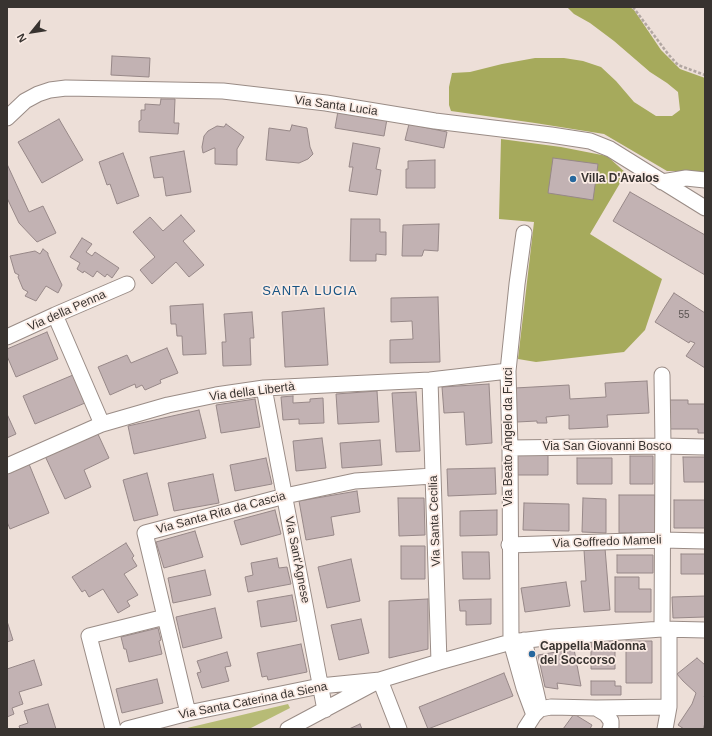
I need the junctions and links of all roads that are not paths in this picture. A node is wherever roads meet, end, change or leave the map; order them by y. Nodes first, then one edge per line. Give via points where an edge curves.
1 (7, 118) edge
2 (705, 180) edge
3 (662, 182) junction
4 (705, 208) edge
5 (524, 233) dead end
6 (127, 284) dead end
7 (55, 315) junction
8 (7, 338) edge
9 (508, 371) junction
10 (662, 375) dead end
11 (430, 380) junction
12 (264, 388) junction
13 (102, 424) junction
14 (663, 446) junction
15 (705, 447) edge
16 (510, 448) junction
17 (7, 466) edge
18 (433, 476) junction
19 (285, 496) junction
20 (663, 540) junction
21 (705, 541) edge
22 (509, 545) junction
23 (165, 617) junction
24 (666, 629) junction
25 (705, 630) edge
26 (517, 641) junction
27 (439, 662) junction
28 (380, 680) junction
29 (320, 686) junction
30 (669, 707) junction
31 (596, 708) junction
32 (325, 710) junction
33 (537, 712) junction
34 (188, 713) junction
35 (113, 729) edge
36 (127, 729) edge
37 (288, 729) edge
38 (399, 729) edge
39 (525, 729) edge
40 (610, 729) edge
41 (665, 729) edge

1 - 3 street, Via Santa Lucia via 25,101 38,94 66,88 223,91 326,103 435,121 590,141 610,148
2 - 3 street via 686,178
3 - 4 street, Via Santa Lucia
5 - 9 street, Via Beato Angelo da Furci
6 - 7 street, Via della Penna
7 - 8 street, Via della Penna
7 - 13 street
9 - 11 street, Via della Libertà
9 - 16 street, Via Beato Angelo da Furci
10 - 14 street
11 - 12 street, Via della Libertà
11 - 18 street, Via Santa Cecilia
12 - 13 street, Via della Libertà via 168,405
12 - 19 street, Via Sant'Agnese
13 - 17 street, Via della Libertà
14 - 15 street, Via San Giovanni Bosco
14 - 16 street, Via San Giovanni Bosco
14 - 20 street
16 - 22 street, Via Beato Angelo da Furci
18 - 19 street, Via Santa Rita da Cascia via 355,481
18 - 27 street, Via Santa Cecilia
19 - 23 street, Via Santa Rita da Cascia via 145,533
19 - 29 street, Via Sant'Agnese
20 - 21 street, Via Goffredo Mameli
20 - 22 street, Via Goffredo Mameli
20 - 24 street
22 - 26 street, Via Beato Angelo da Furci
23 - 34 street, Via Santa Rita da Cascia
23 - 35 street via 89,636
24 - 25 street
24 - 26 street
24 - 30 street
26 - 27 street
26 - 33 street, Via Beato Angelo da Furci via 524,688
27 - 28 street
28 - 29 street, Via Santa Caterina da Siena
28 - 32 street
28 - 38 street
29 - 32 street, Via Sant'Agnese
29 - 34 street, Via Santa Caterina da Siena
30 - 31 street
30 - 41 street
31 - 33 street via 551,707
31 - 40 street via 606,714 611,721
32 - 37 street
33 - 39 street
34 - 36 street, Via Santa Caterina da Siena

